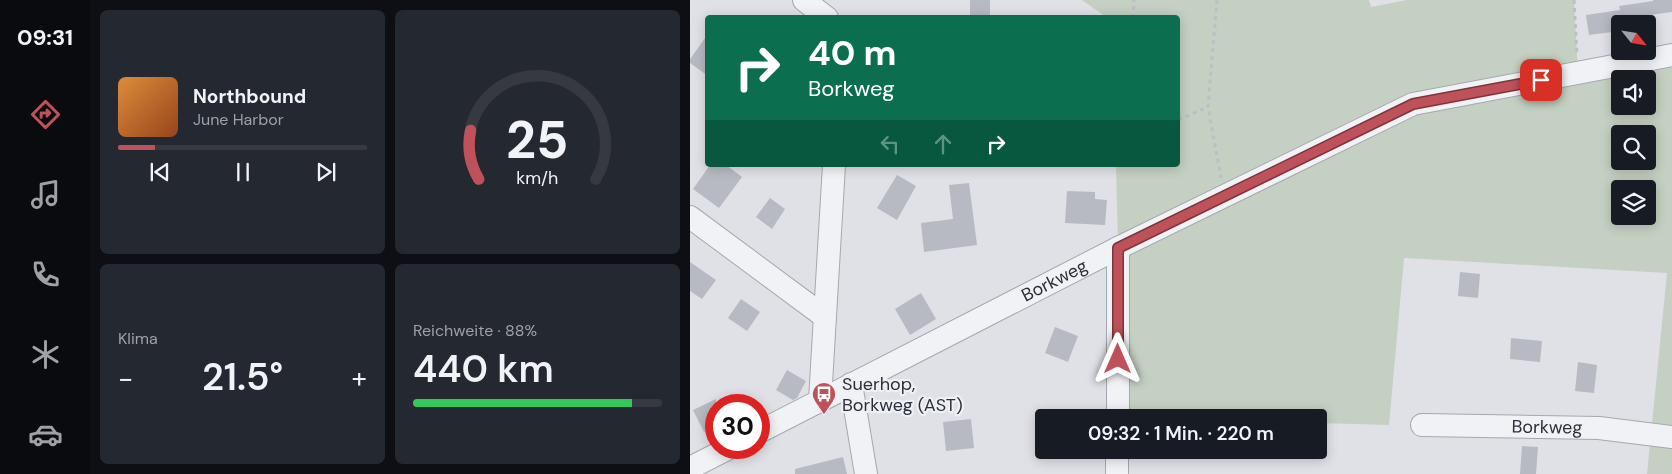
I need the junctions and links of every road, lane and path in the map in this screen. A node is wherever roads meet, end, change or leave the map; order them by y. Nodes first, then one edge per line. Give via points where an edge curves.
1 (804, 0) edge
2 (1134, 0) edge
3 (1217, 0) edge
4 (1574, 0) edge
5 (823, 15) edge
6 (1133, 15) edge
7 (1672, 55) edge
8 (1578, 73) junction
9 (1208, 107) junction
10 (1180, 119) edge
11 (834, 167) edge
12 (1224, 196) junction
13 (690, 217) edge
14 (1118, 248) junction
15 (825, 317) junction
16 (852, 384) junction
17 (820, 400) junction
18 (1118, 409) edge
19 (1422, 425) dead end
20 (770, 426) edge
21 (1672, 437) edge
22 (708, 459) edge
23 (1117, 459) edge
24 (690, 468) edge
25 (866, 474) edge
26 (1117, 474) edge

1 - 5 street
2 - 6 path
3 - 9 path
4 - 8 path
7 - 8 street, Borkweg
8 - 12 street, Borkweg via 1413,104
9 - 10 path
9 - 12 path
11 - 15 street
12 - 14 street, Borkweg
13 - 15 street
14 - 16 street, Borkweg
14 - 18 street
15 - 17 street
16 - 17 street, Borkweg
16 - 25 street
17 - 20 street, Borkweg
19 - 21 street, Borkweg via 1599,428
22 - 24 street
23 - 26 street

